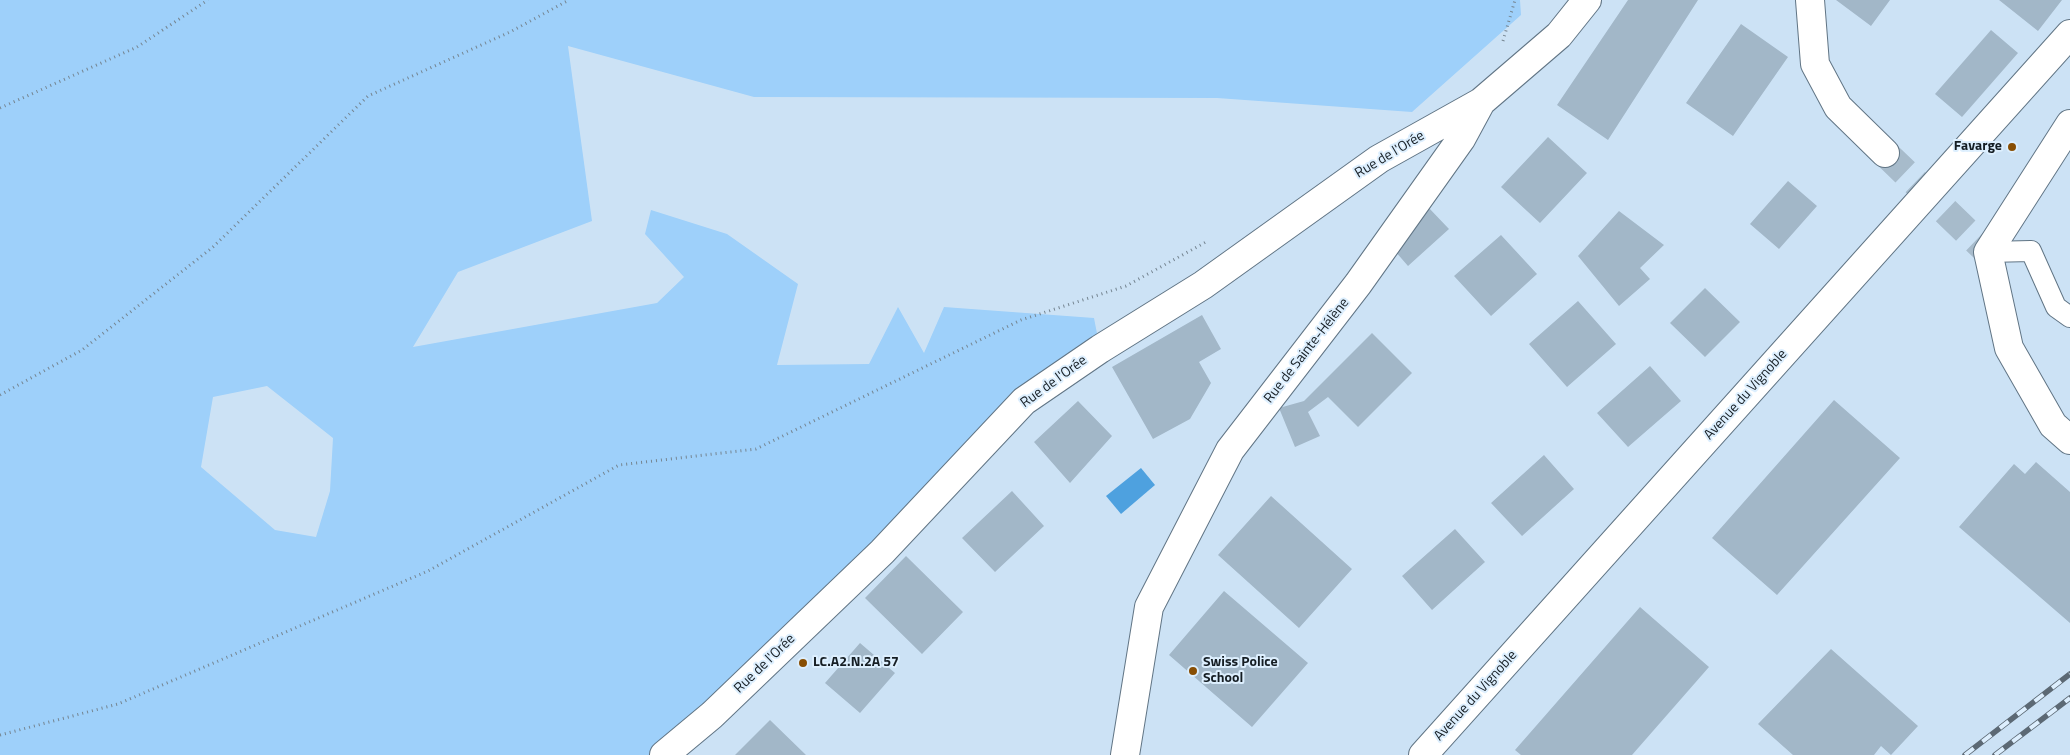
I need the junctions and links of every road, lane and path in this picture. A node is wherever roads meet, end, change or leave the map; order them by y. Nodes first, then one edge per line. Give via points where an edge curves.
1 (208, 0) edge
2 (568, 0) edge
3 (1587, 0) edge
4 (1810, 0) edge
5 (2068, 40) edge
6 (1481, 102) junction
7 (0, 108) edge
8 (2070, 124) edge
9 (1885, 153) tunnel mouth
10 (1213, 238) dead end
11 (1988, 252) junction
12 (2070, 317) edge
13 (0, 395) edge
14 (2070, 440) edge
15 (0, 736) edge
16 (664, 755) edge
17 (1125, 755) edge
18 (1423, 755) edge

1 - 7 path via 137,47
2 - 13 path via 510,32 368,96 213,247 82,350
3 - 6 street, Rue de Sainte-Hélène via 1559,35
4 - 9 street via 1815,64 1838,107
5 - 18 street, Avenue du Vignoble
6 - 16 street, Rue de l'Orée via 1379,159 1203,285 1024,401 882,552 712,715
6 - 17 street, Rue de Sainte-Hélène via 1461,139 1358,284 1230,450 1148,607
8 - 11 street
10 - 15 path via 1126,286 1021,320 756,449 619,465 428,571 118,704
11 - 12 lane via 2031,251 2056,307
11 - 14 street via 2009,348 2053,426

